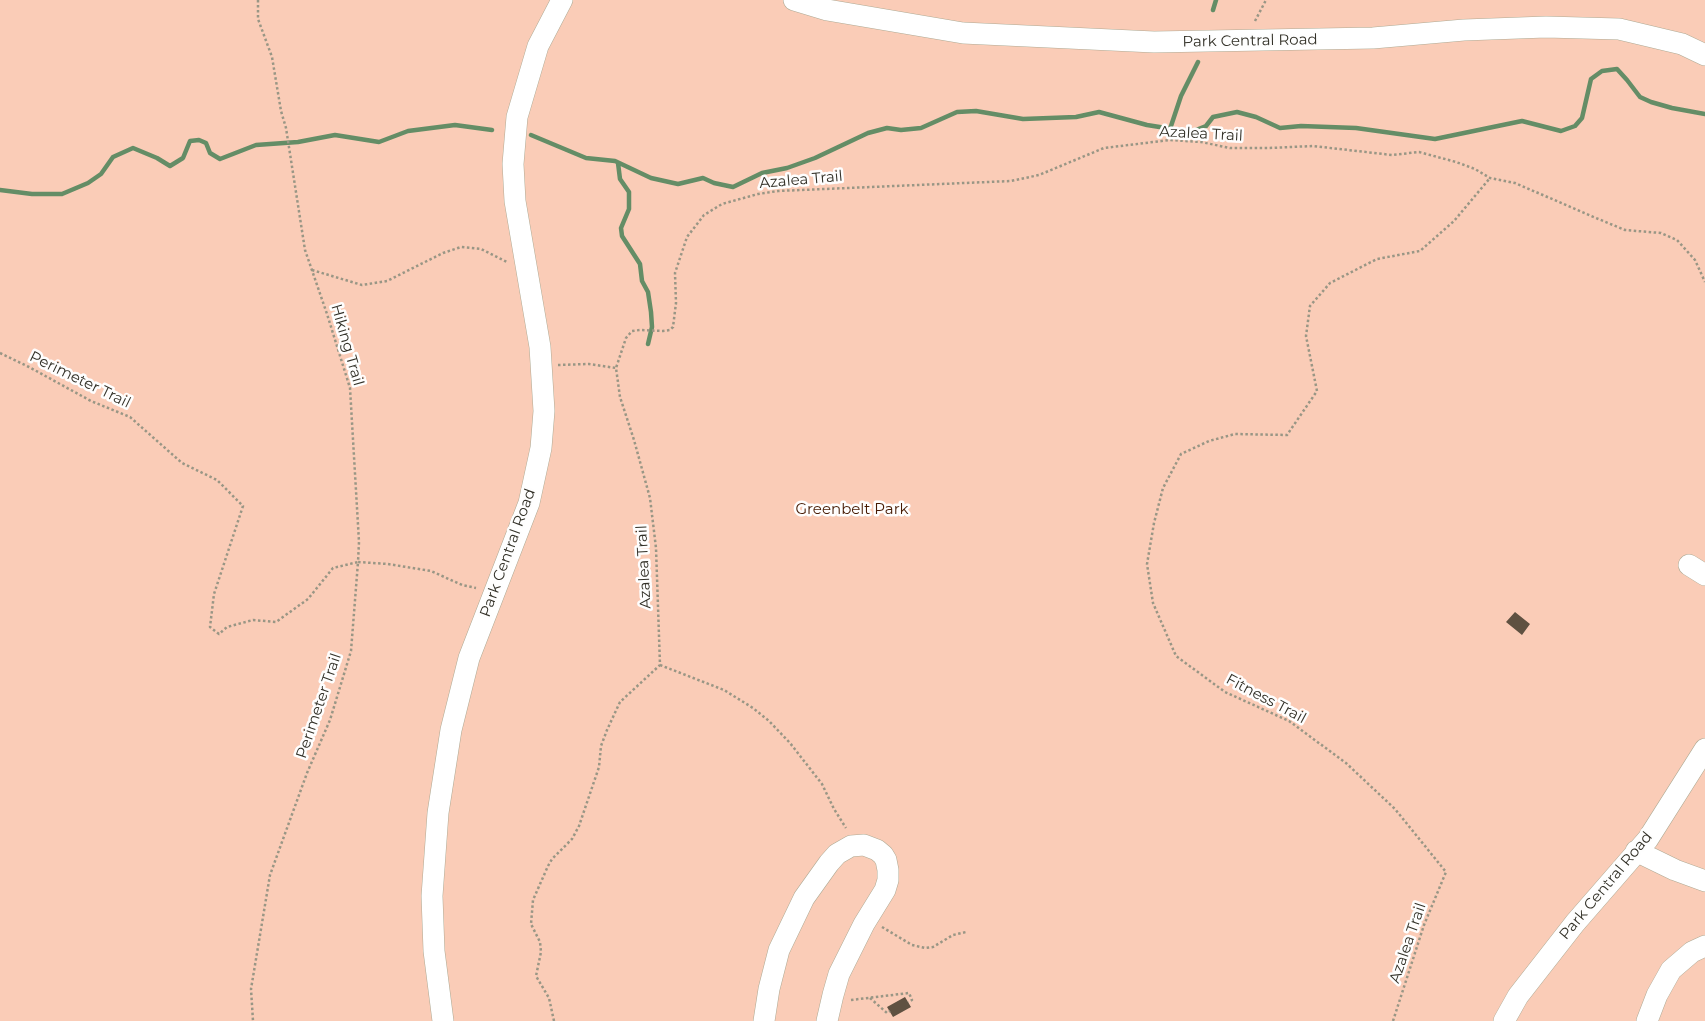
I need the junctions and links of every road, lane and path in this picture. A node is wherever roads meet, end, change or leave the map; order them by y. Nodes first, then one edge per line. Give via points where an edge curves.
1 (258, 0) edge
2 (562, 0) edge
3 (794, 0) edge
4 (1705, 55) edge
5 (1490, 178) junction
6 (312, 270) junction
7 (527, 270) junction
8 (1705, 282) edge
9 (0, 353) edge
10 (541, 358) junction
11 (616, 368) junction
12 (358, 562) junction
13 (494, 593) junction
14 (660, 665) junction
15 (1705, 749) edge
16 (856, 845) junction
17 (1636, 851) junction
18 (1446, 872) joint
19 (1705, 880) edge
20 (868, 918) junction
21 (966, 932) dead end
22 (1705, 946) edge
23 (833, 996) junction
24 (870, 998) junction
25 (908, 1002) dead end
26 (890, 1011) dead end
27 (253, 1021) edge
28 (443, 1021) edge
29 (554, 1021) edge
30 (764, 1021) edge
31 (827, 1021) edge
32 (1393, 1021) edge
33 (1504, 1021) edge
34 (1646, 1021) edge

1 - 6 path, Hiking Trail via 258,19 272,57 305,250
2 - 7 street, Park Central Road via 538,46 517,117 515,201
3 - 4 street, Park Central Road via 827,10 963,33 1154,42 1373,38 1546,27 1619,29 1682,44
5 - 8 path, Azalea Trail via 1515,182 1625,230 1661,233 1677,240 1695,260
5 - 11 path, Azalea Trail via 1456,162 1419,152 1392,155 1313,146 1230,148 1170,140 1104,148 1039,175 1011,181 758,194 722,204 704,215 688,237 675,273 673,327 663,331 632,332 626,338
5 - 18 path, Fitness Trail via 1454,220 1420,251 1376,260 1330,283 1310,306 1306,336 1317,391 1287,435 1235,434 1209,440 1182,454 1164,488 1147,564 1153,603 1176,656 1225,692 1288,721 1346,763 1395,809
6 - 7 path via 362,285 386,281 461,247 481,249
6 - 12 path, Hiking Trail via 350,388
7 - 10 street, Park Central Road
9 - 12 path, Perimeter Trail via 91,401 130,417 182,462 217,480 243,506 214,594 210,627 219,634 227,627 253,620 276,622 308,599 333,568
10 - 11 path via 552,365 589,364
10 - 13 street, Park Central Road via 544,411 541,448 529,502
11 - 14 path, Azalea Trail via 620,397 650,498 656,548
12 - 13 path via 431,571 462,585
12 - 27 path, Perimeter Trail via 350,651 330,720 270,875 251,989
13 - 28 street, Park Central Road via 462,685 438,812 432,896 434,951
14 - 16 path via 724,690 769,721 822,784
14 - 29 path via 620,702 601,746 599,767 579,826 572,839 552,859 534,900 531,924 541,952 536,976 549,998
15 - 17 street, Park Central Road via 1648,839
16 - 20 street via 883,855 888,870 885,890
16 - 30 street via 843,850 829,863 797,911 775,964
17 - 19 street
17 - 33 street, Park Central Road via 1569,930 1518,996
18 - 32 path, Azalea Trail via 1424,925
20 - 21 path via 912,945 924,948
20 - 23 street via 846,960
22 - 34 street via 1692,952 1671,970
23 - 24 path via 850,1000
23 - 31 street
24 - 25 path via 909,993 912,1000
24 - 26 path via 887,1013

